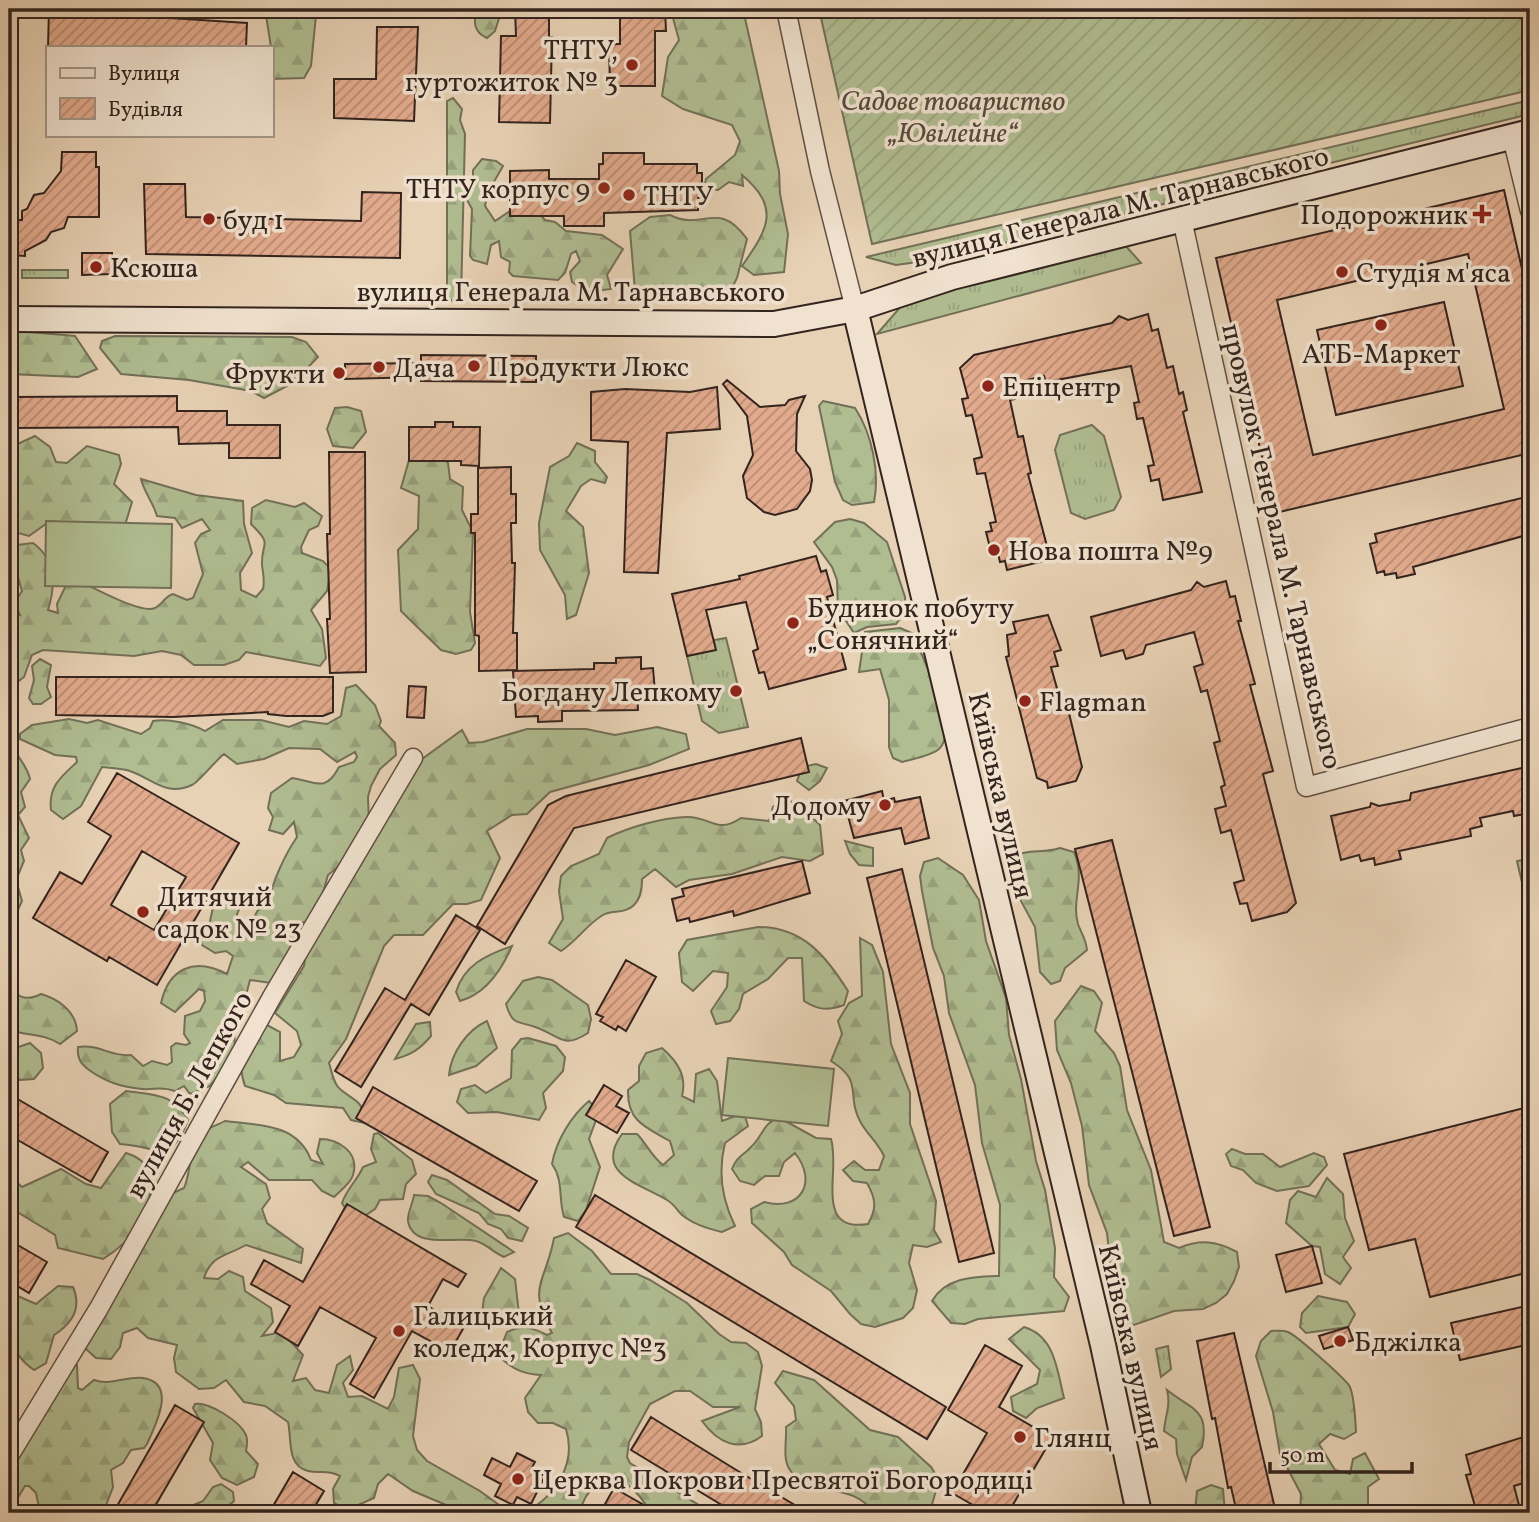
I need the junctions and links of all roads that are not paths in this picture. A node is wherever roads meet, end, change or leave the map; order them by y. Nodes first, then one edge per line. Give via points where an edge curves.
1 (786, 9) edge
2 (1521, 134) edge
3 (1530, 211) edge
4 (1182, 219) junction
5 (855, 309) junction
6 (9, 319) edge
7 (1530, 727) edge
8 (413, 758) dead end
9 (9, 1456) edge
10 (1139, 1513) edge

1 - 5 street, Київська вулиця
2 - 3 street
2 - 4 main road, вулиця Генерала М. Тарнавського
4 - 5 main road, вулиця Генерала М. Тарнавського via 952,277
4 - 7 street, провулок Генерала М. Тарнавського via 1306,787
5 - 6 main road, вулиця Генерала М. Тарнавського via 774,324
5 - 10 main road, Київська вулиця
8 - 9 street, вулиця Б. Лепкого

